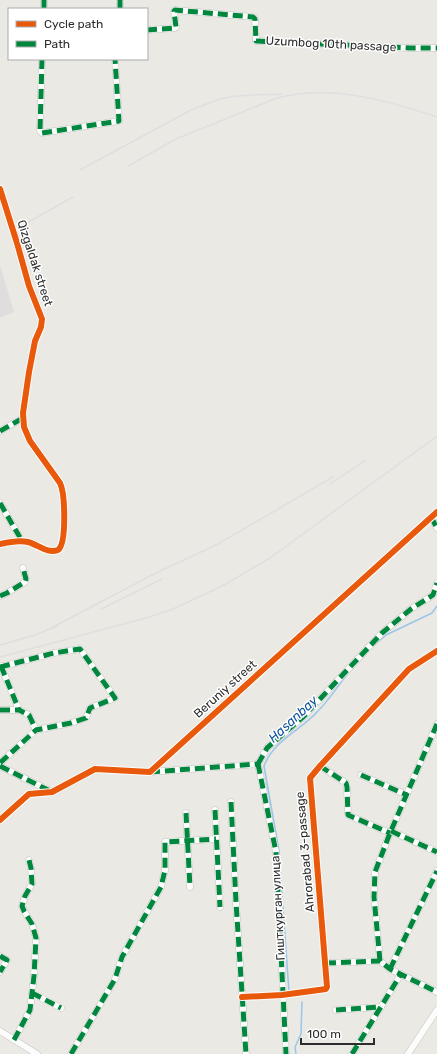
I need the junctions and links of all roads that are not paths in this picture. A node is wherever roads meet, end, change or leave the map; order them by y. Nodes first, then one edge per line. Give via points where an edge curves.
1 (148, 30) edge
2 (437, 48) edge
3 (42, 60) edge
4 (115, 60) edge
5 (0, 189) edge
6 (23, 418) junction
7 (0, 423) edge
8 (2, 430) edge
9 (0, 503) edge
10 (437, 512) edge
11 (431, 517) junction
12 (437, 528) edge
13 (22, 541) junction
14 (0, 544) edge
15 (23, 568) dead end
16 (437, 583) edge
17 (0, 596) edge
18 (437, 651) edge
19 (0, 667) edge
20 (0, 710) edge
21 (19, 710) junction
22 (437, 724) edge
23 (36, 730) junction
24 (0, 763) edge
25 (258, 764) junction
26 (0, 766) edge
27 (320, 766) junction
28 (150, 772) junction
29 (361, 775) dead end
30 (52, 792) junction
31 (407, 795) junction
32 (231, 802) dead end
33 (215, 810) dead end
34 (186, 813) dead end
35 (0, 820) edge
36 (390, 832) junction
37 (216, 839) junction
38 (188, 840) junction
39 (437, 852) edge
40 (29, 860) dead end
41 (437, 871) edge
42 (190, 887) dead end
43 (220, 907) dead end
44 (0, 956) edge
45 (380, 961) junction
46 (326, 963) junction
47 (390, 969) junction
48 (0, 972) edge
49 (401, 974) junction
50 (437, 992) edge
51 (32, 993) junction
52 (282, 995) junction
53 (242, 996) junction
54 (381, 1007) junction
55 (61, 1008) dead end
56 (336, 1010) dead end
57 (437, 1010) edge
58 (0, 1031) edge
59 (14, 1040) junction
60 (38, 1054) edge
61 (71, 1054) edge
62 (246, 1054) edge
63 (286, 1054) edge
64 (352, 1054) edge
65 (408, 1054) edge

1 - 2 street, Uzumbog 10th passage via 175,28 175,10 253,17 256,41
3 - 4 street via 42,133 117,122 119,119
5 - 6 street, Qizgaldak street via 29,286 42,319 29,372
6 - 8 street
6 - 13 street, Qizgaldak street via 28,439 59,481 63,493 63,542 58,550 49,551
7 - 8 street
9 - 13 street
10 - 11 street, Beruniy street
11 - 12 street
11 - 28 street, Beruniy street
13 - 14 street
15 - 17 street via 25,582
16 - 25 street via 433,595 382,632 304,716 268,748
18 - 27 street, Ahrorabad 3-passage via 409,669
19 - 21 street
19 - 23 street via 54,652 80,649 115,698 90,708 86,718
20 - 21 street
21 - 23 street via 29,715
22 - 31 street
23 - 24 street
25 - 28 street
25 - 52 street, Гишткурган улица via 276,852
26 - 30 street
27 - 36 street via 346,782 348,815
27 - 46 street, Ahrorabad 3-passage via 310,778
28 - 30 street via 95,769
29 - 31 street
30 - 35 street via 29,794
31 - 36 street
32 - 53 street
33 - 37 street
34 - 38 street
36 - 39 street
36 - 45 street via 374,881
37 - 38 street
37 - 43 street
38 - 42 street
38 - 61 street via 165,842 165,870 161,887 122,957 115,978
40 - 51 street via 32,884 22,906 36,938
41 - 47 street
44 - 48 street via 7,960
45 - 46 street
45 - 47 street
46 - 52 street, Ahrorabad 3-passage via 326,989
47 - 49 street
49 - 50 street
49 - 54 street
51 - 55 street
51 - 59 street via 30,1010
52 - 53 street
52 - 63 street, Гишткурган улица
53 - 62 street
54 - 56 street
54 - 64 street
57 - 65 street
58 - 59 street
59 - 60 street

